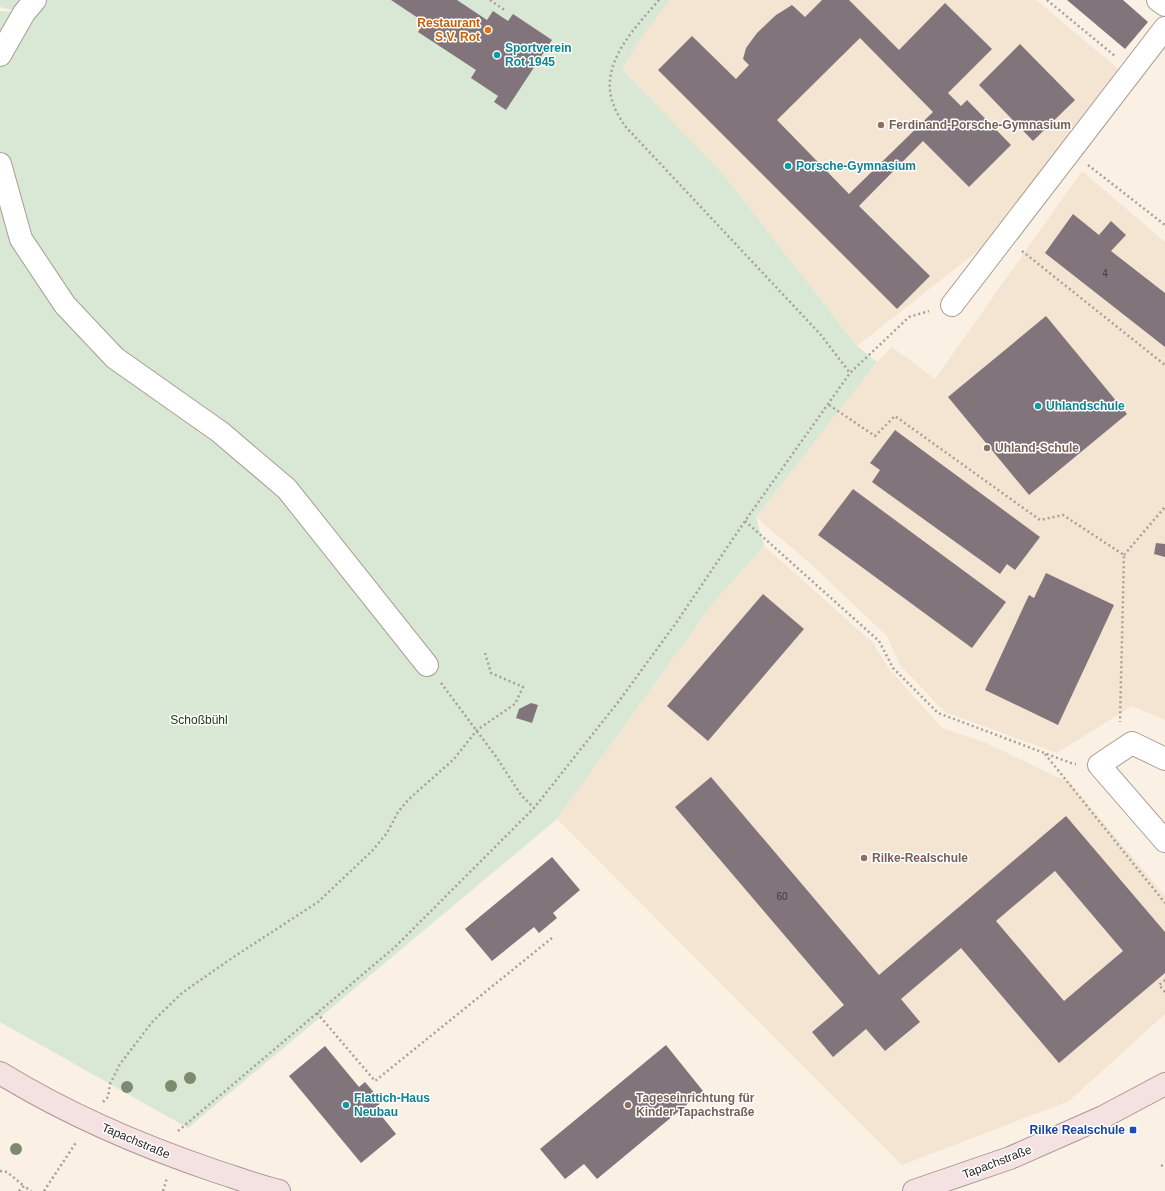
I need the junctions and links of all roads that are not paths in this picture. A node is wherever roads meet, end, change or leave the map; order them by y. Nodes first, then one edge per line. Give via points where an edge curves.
1 (35, 0) edge
2 (1158, 0) edge
3 (1165, 5) edge
4 (1165, 28) edge
5 (0, 55) edge
6 (0, 164) edge
7 (952, 304) road end
8 (427, 665) road end
9 (1165, 759) edge
10 (1165, 842) edge
11 (0, 1073) edge
12 (1165, 1084) edge
13 (279, 1191) edge
14 (914, 1191) edge

1 - 5 street via 24,13
2 - 3 street
4 - 7 street
6 - 8 street via 21,239 65,305 115,358 220,432 287,489
9 - 10 street via 1132,743 1099,765
11 - 13 main road, Tapachstraße via 90,1122 176,1158
12 - 14 main road, Tapachstraße via 1103,1116 1010,1158

